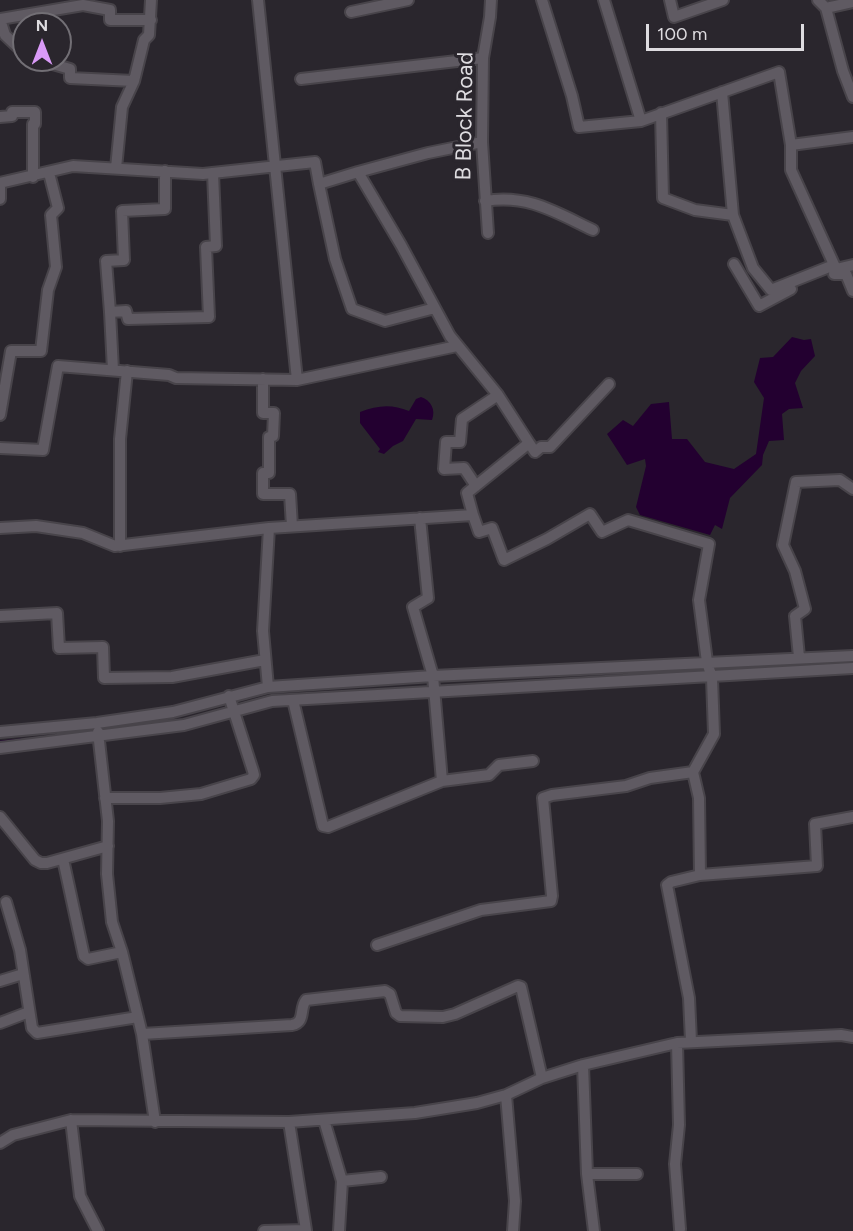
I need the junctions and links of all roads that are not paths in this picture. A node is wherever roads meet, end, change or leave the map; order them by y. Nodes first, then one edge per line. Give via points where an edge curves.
1 (151, 0) edge
2 (258, 0) edge
3 (408, 0) edge
4 (491, 0) edge
5 (542, 0) edge
6 (604, 0) edge
7 (670, 0) edge
8 (723, 0) edge
9 (853, 3) edge
10 (822, 4) edge
11 (42, 12) edge
12 (351, 12) dead end
13 (12, 17) edge
14 (151, 20) junction
15 (12, 42) edge
16 (483, 58) junction
17 (848, 70) edge
18 (70, 72) edge
19 (301, 79) dead end
20 (134, 81) junction
21 (722, 93) junction
22 (853, 97) edge
23 (661, 113) junction
24 (0, 117) edge
25 (641, 121) junction
26 (853, 137) edge
27 (482, 141) junction
28 (791, 145) junction
29 (275, 167) junction
30 (116, 168) junction
31 (165, 171) junction
32 (358, 172) junction
33 (49, 173) junction
34 (213, 173) junction
35 (33, 177) junction
36 (0, 183) edge
37 (319, 184) junction
38 (0, 200) edge
39 (484, 201) junction
40 (733, 215) junction
41 (593, 230) dead end
42 (488, 233) dead end
43 (734, 264) dead end
44 (853, 265) edge
45 (836, 269) junction
46 (853, 291) edge
47 (435, 308) junction
48 (110, 312) junction
49 (457, 346) junction
50 (113, 370) junction
51 (127, 371) junction
52 (263, 379) junction
53 (297, 380) junction
54 (609, 384) dead end
55 (498, 395) junction
56 (0, 415) edge
57 (529, 442) junction
58 (0, 448) edge
59 (840, 480) junction
60 (853, 481) edge
61 (476, 486) junction
62 (853, 489) edge
63 (473, 515) junction
64 (420, 518) junction
65 (292, 526) junction
66 (0, 528) edge
67 (269, 528) junction
68 (120, 546) junction
69 (0, 616) edge
70 (853, 656) edge
71 (800, 657) junction
72 (265, 660) junction
73 (707, 662) junction
74 (853, 668) edge
75 (434, 676) junction
76 (712, 678) junction
77 (340, 682) junction
78 (268, 687) junction
79 (435, 692) junction
80 (230, 696) junction
81 (340, 697) junction
82 (293, 700) junction
83 (234, 711) junction
84 (97, 723) junction
85 (0, 732) edge
86 (98, 737) junction
87 (0, 748) edge
88 (533, 761) dead end
89 (693, 772) junction
90 (442, 781) junction
91 (105, 798) junction
92 (0, 817) edge
93 (853, 817) edge
94 (108, 846) junction
95 (63, 859) junction
96 (700, 875) junction
97 (6, 902) dead end
98 (377, 945) dead end
99 (122, 952) junction
100 (23, 974) junction
101 (0, 981) edge
102 (29, 1012) junction
103 (138, 1017) junction
104 (0, 1023) edge
105 (142, 1034) junction
106 (853, 1037) edge
107 (691, 1041) junction
108 (677, 1043) junction
109 (583, 1065) junction
110 (542, 1078) junction
111 (506, 1095) junction
112 (71, 1120) junction
113 (324, 1120) junction
114 (155, 1122) junction
115 (289, 1122) junction
116 (0, 1143) edge
117 (587, 1173) junction
118 (637, 1174) dead end
119 (381, 1177) dead end
120 (342, 1181) junction
121 (680, 1229) dead end
122 (311, 1230) edge
123 (98, 1231) edge
124 (264, 1231) edge
125 (339, 1231) edge
126 (513, 1231) edge
127 (594, 1231) edge

1 - 14 street
2 - 29 street
3 - 12 street
4 - 16 street, B Block Road
5 - 25 street via 579,127
6 - 25 street
7 - 8 street via 674,17
9 - 10 street
10 - 17 street
11 - 14 street via 83,5 110,10 110,20
13 - 15 street via 0,19 5,35
14 - 20 street
16 - 19 street
16 - 27 street, B Block Road
17 - 22 street
18 - 20 street via 70,78
20 - 30 street via 122,107
21 - 23 street
21 - 28 street via 779,72
21 - 40 street
23 - 25 street
23 - 40 street via 663,198 695,210
24 - 35 street via 12,116 12,112 35,112
26 - 28 street
27 - 32 street
27 - 39 street, B Block Road
28 - 45 street via 791,170
29 - 34 street
29 - 37 street via 315,162
29 - 53 street
30 - 31 street
30 - 33 street via 73,166
31 - 34 street
31 - 48 street via 165,209 122,211 124,260 106,261
32 - 37 street
32 - 47 street
33 - 35 street
33 - 56 street via 58,208 51,215 56,267 48,290 41,351 11,351
34 - 48 street via 216,246 206,247 210,317 128,319 126,311
35 - 36 street
36 - 38 street
37 - 47 street via 335,259 352,309 385,321
39 - 41 street via 518,199 543,206
39 - 42 street, B Block Road
40 - 45 street via 753,268 771,290 829,267
43 - 46 street via 759,306 828,274 846,274
44 - 45 street
47 - 49 street
48 - 50 street
49 - 53 street
49 - 55 street
50 - 51 street
50 - 58 street via 58,366 43,450
51 - 52 street via 176,378
51 - 68 street via 120,439
52 - 53 street
52 - 65 street via 263,413 274,413 263,494 290,494
54 - 57 street via 550,447 535,452
55 - 57 street
55 - 61 street via 462,419 460,441 446,442 444,469 464,468
57 - 61 street
59 - 60 street
59 - 62 street
59 - 71 street via 796,482 783,545 805,609 795,616
61 - 63 street via 467,493
63 - 64 street
63 - 73 street via 479,531 492,528 504,560 590,514 602,531 628,520 709,544 699,600
64 - 65 street
64 - 75 street via 428,598 413,607
65 - 67 street
66 - 68 street via 36,526 83,533
67 - 68 street
67 - 72 street via 262,631
69 - 72 street via 57,613 59,648 104,647 104,678 172,677
70 - 71 street
71 - 73 street
72 - 78 street
73 - 75 street
73 - 76 street
74 - 76 street
75 - 77 street
75 - 79 street
76 - 79 street
76 - 89 street via 714,734
77 - 78 street
77 - 81 street
78 - 80 street
79 - 81 street
79 - 90 street
80 - 83 street
80 - 84 street via 173,712
81 - 82 street
82 - 83 street
82 - 90 street via 323,826
83 - 86 street via 184,725
83 - 91 street via 254,775 251,780 201,794
84 - 85 street
84 - 86 street
86 - 87 street
86 - 91 street
88 - 90 street via 499,765 489,775
89 - 96 street via 699,798
89 - 98 street via 543,798 551,901 481,910
91 - 94 street
92 - 95 street via 35,860 47,863
93 - 96 street via 815,824 816,866
94 - 95 street
94 - 99 street via 112,922
95 - 99 street via 84,956 96,959
96 - 107 street via 668,885 688,998
97 - 100 street
99 - 103 street
100 - 101 street
100 - 102 street
102 - 103 street via 37,1033
102 - 104 street
103 - 105 street
105 - 110 street via 292,1025 301,1020 303,1003 310,999 385,990 400,1016 443,1017 518,986 530,1018
105 - 114 street
106 - 107 street
107 - 108 street
108 - 109 street
108 - 121 street via 679,1125 675,1164
109 - 110 street
109 - 117 street
110 - 111 street
111 - 113 street via 415,1113
111 - 126 street via 515,1201
112 - 114 street
112 - 116 street via 13,1135
112 - 123 street via 80,1196
113 - 115 street
113 - 120 street
114 - 115 street
115 - 122 street
117 - 118 street
117 - 127 street
119 - 120 street
120 - 125 street
122 - 124 street

